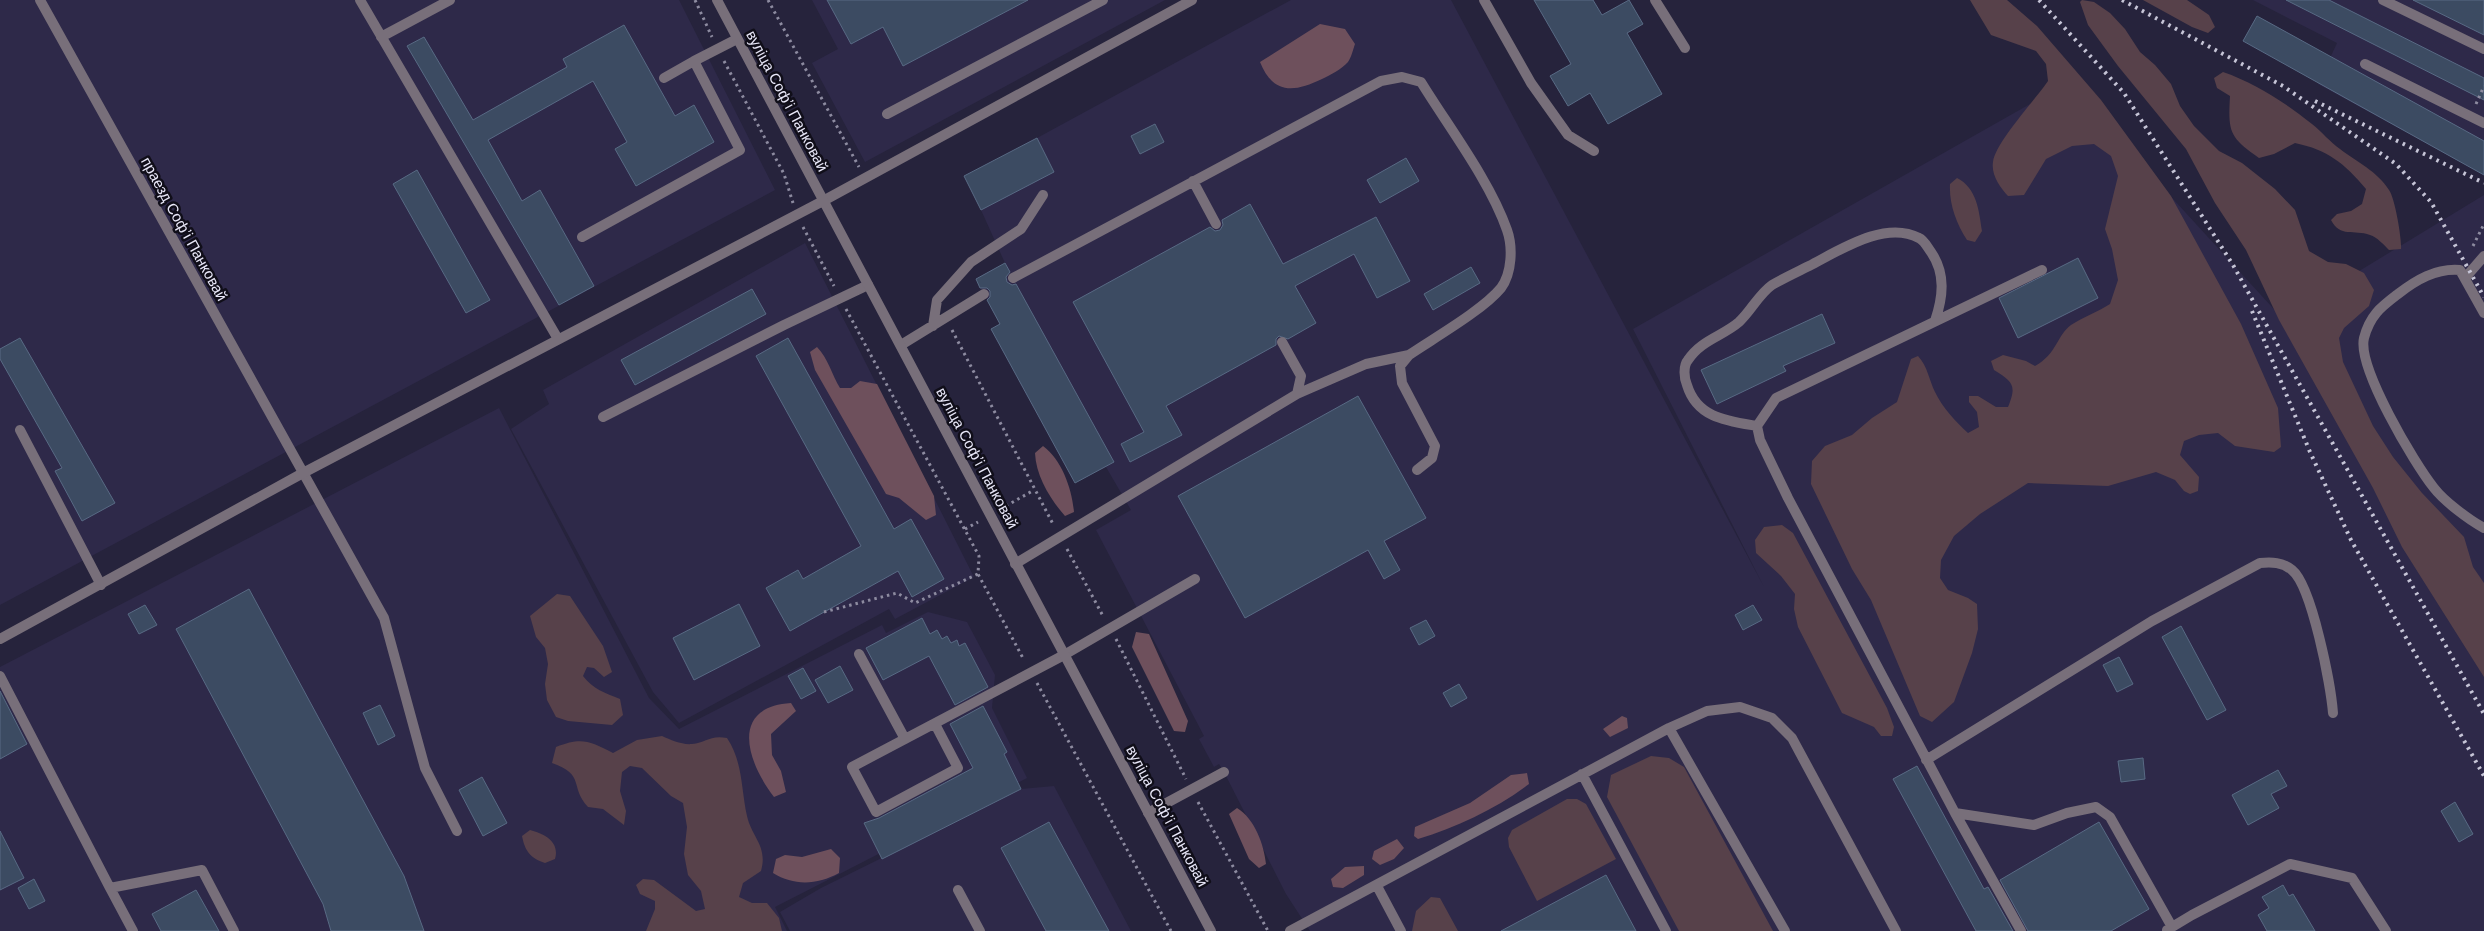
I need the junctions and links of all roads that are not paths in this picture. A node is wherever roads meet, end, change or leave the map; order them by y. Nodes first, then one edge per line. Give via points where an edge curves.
1 (40, 0) edge
2 (360, 0) edge
3 (450, 0) edge
4 (717, 0) edge
5 (1103, 0) edge
6 (1192, 0) edge
7 (1484, 0) edge
8 (1655, 0) edge
9 (2383, 0) edge
10 (381, 37) junction
11 (737, 39) junction
12 (1685, 48) dead end
13 (2484, 49) edge
14 (694, 61) junction
15 (2365, 64) dead end
16 (664, 78) dead end
17 (888, 114) dead end
18 (2484, 123) edge
19 (1594, 151) dead end
20 (1193, 181) junction
21 (1043, 195) dead end
22 (823, 202) junction
23 (1216, 224) dead end
24 (582, 237) dead end
25 (2484, 256) edge
26 (2042, 270) dead end
27 (1013, 278) dead end
28 (2465, 278) junction
29 (868, 286) junction
30 (984, 294) dead end
31 (2484, 313) edge
32 (1935, 321) junction
33 (933, 326) junction
34 (558, 339) junction
35 (1282, 342) dead end
36 (901, 345) junction
37 (1408, 355) junction
38 (1297, 394) junction
39 (603, 417) dead end
40 (1757, 426) junction
41 (20, 430) dead end
42 (1417, 470) dead end
43 (302, 473) junction
44 (2484, 528) edge
45 (1015, 564) junction
46 (1195, 579) dead end
47 (101, 585) junction
48 (0, 639) edge
49 (859, 654) dead end
50 (1064, 655) junction
51 (0, 676) edge
52 (2333, 713) dead end
53 (934, 724) junction
54 (1669, 728) junction
55 (905, 739) junction
56 (1926, 760) junction
57 (1224, 772) dead end
58 (1582, 774) junction
59 (1148, 813) junction
60 (1955, 813) junction
61 (457, 831) dead end
62 (1376, 886) junction
63 (110, 888) junction
64 (958, 890) dead end
65 (2169, 929) edge
66 (133, 931) edge
67 (234, 931) edge
68 (980, 931) edge
69 (1211, 931) edge
70 (1290, 931) edge
71 (1401, 931) edge
72 (1666, 931) edge
73 (1785, 931) edge
74 (1896, 931) edge
75 (2021, 931) edge
76 (2386, 931) edge

1 - 43 street, праезд Софʼі Панковай
2 - 10 street
3 - 10 street
4 - 11 street, вуліца Софʼі Панковай
5 - 17 street
6 - 22 street
7 - 19 street via 1530,82 1568,135
8 - 12 street
9 - 13 street
10 - 34 street
11 - 14 street
11 - 22 street, вуліца Софʼі Панковай
14 - 16 street
14 - 24 street via 740,150
15 - 18 street
20 - 23 street
20 - 27 street
20 - 37 street via 1381,80 1402,77 1421,82 1494,200 1508,232 1511,263 1502,286 1491,299
21 - 33 street via 1021,230 971,262 938,300
22 - 29 street, вуліца Софʼі Панковай
22 - 34 street
25 - 28 street
26 - 32 street
28 - 31 street
28 - 44 street via 2460,270 2448,269 2415,280 2374,312 2364,348 2386,411 2434,488
29 - 36 street, вуліца Софʼі Панковай
29 - 39 street
30 - 33 street
32 - 40 street via 1776,398
32 - 40 street via 1942,300 1937,261 1921,238 1902,232 1877,235 1850,245 1771,286 1739,323 1707,340 1687,361 1684,378 1690,394 1702,410 1721,420
33 - 36 street
34 - 43 street
35 - 38 street via 1301,376
36 - 45 street, вуліца Софʼі Панковай
37 - 38 street via 1366,364
37 - 42 street via 1400,366 1402,383 1435,446 1432,458
38 - 45 street
40 - 56 street via 1760,440 1788,498
41 - 47 street
43 - 47 street
43 - 61 street, праезд Софʼі Панковай via 384,618 425,768
45 - 50 street, вуліца Софʼі Панковай
46 - 50 street
47 - 48 street
49 - 55 street
50 - 53 street
50 - 59 street, вуліца Софʼі Панковай
51 - 63 street
52 - 56 street via 2331,687 2306,594 2294,571 2276,562 2260,563 2152,621
53 - 55 street
53 - 55 street via 958,768 876,812 852,767
54 - 58 street
54 - 73 street
54 - 74 street via 1706,711 1740,707 1772,718 1792,738
56 - 60 street
57 - 59 street
58 - 62 street
58 - 72 street
59 - 69 street, вуліца Софʼі Панковай
60 - 65 street via 2034,825 2096,807 2110,817
60 - 75 street
62 - 70 street
62 - 71 street
63 - 66 street
63 - 67 street via 202,870
64 - 68 street
65 - 76 street via 2290,864 2352,878

